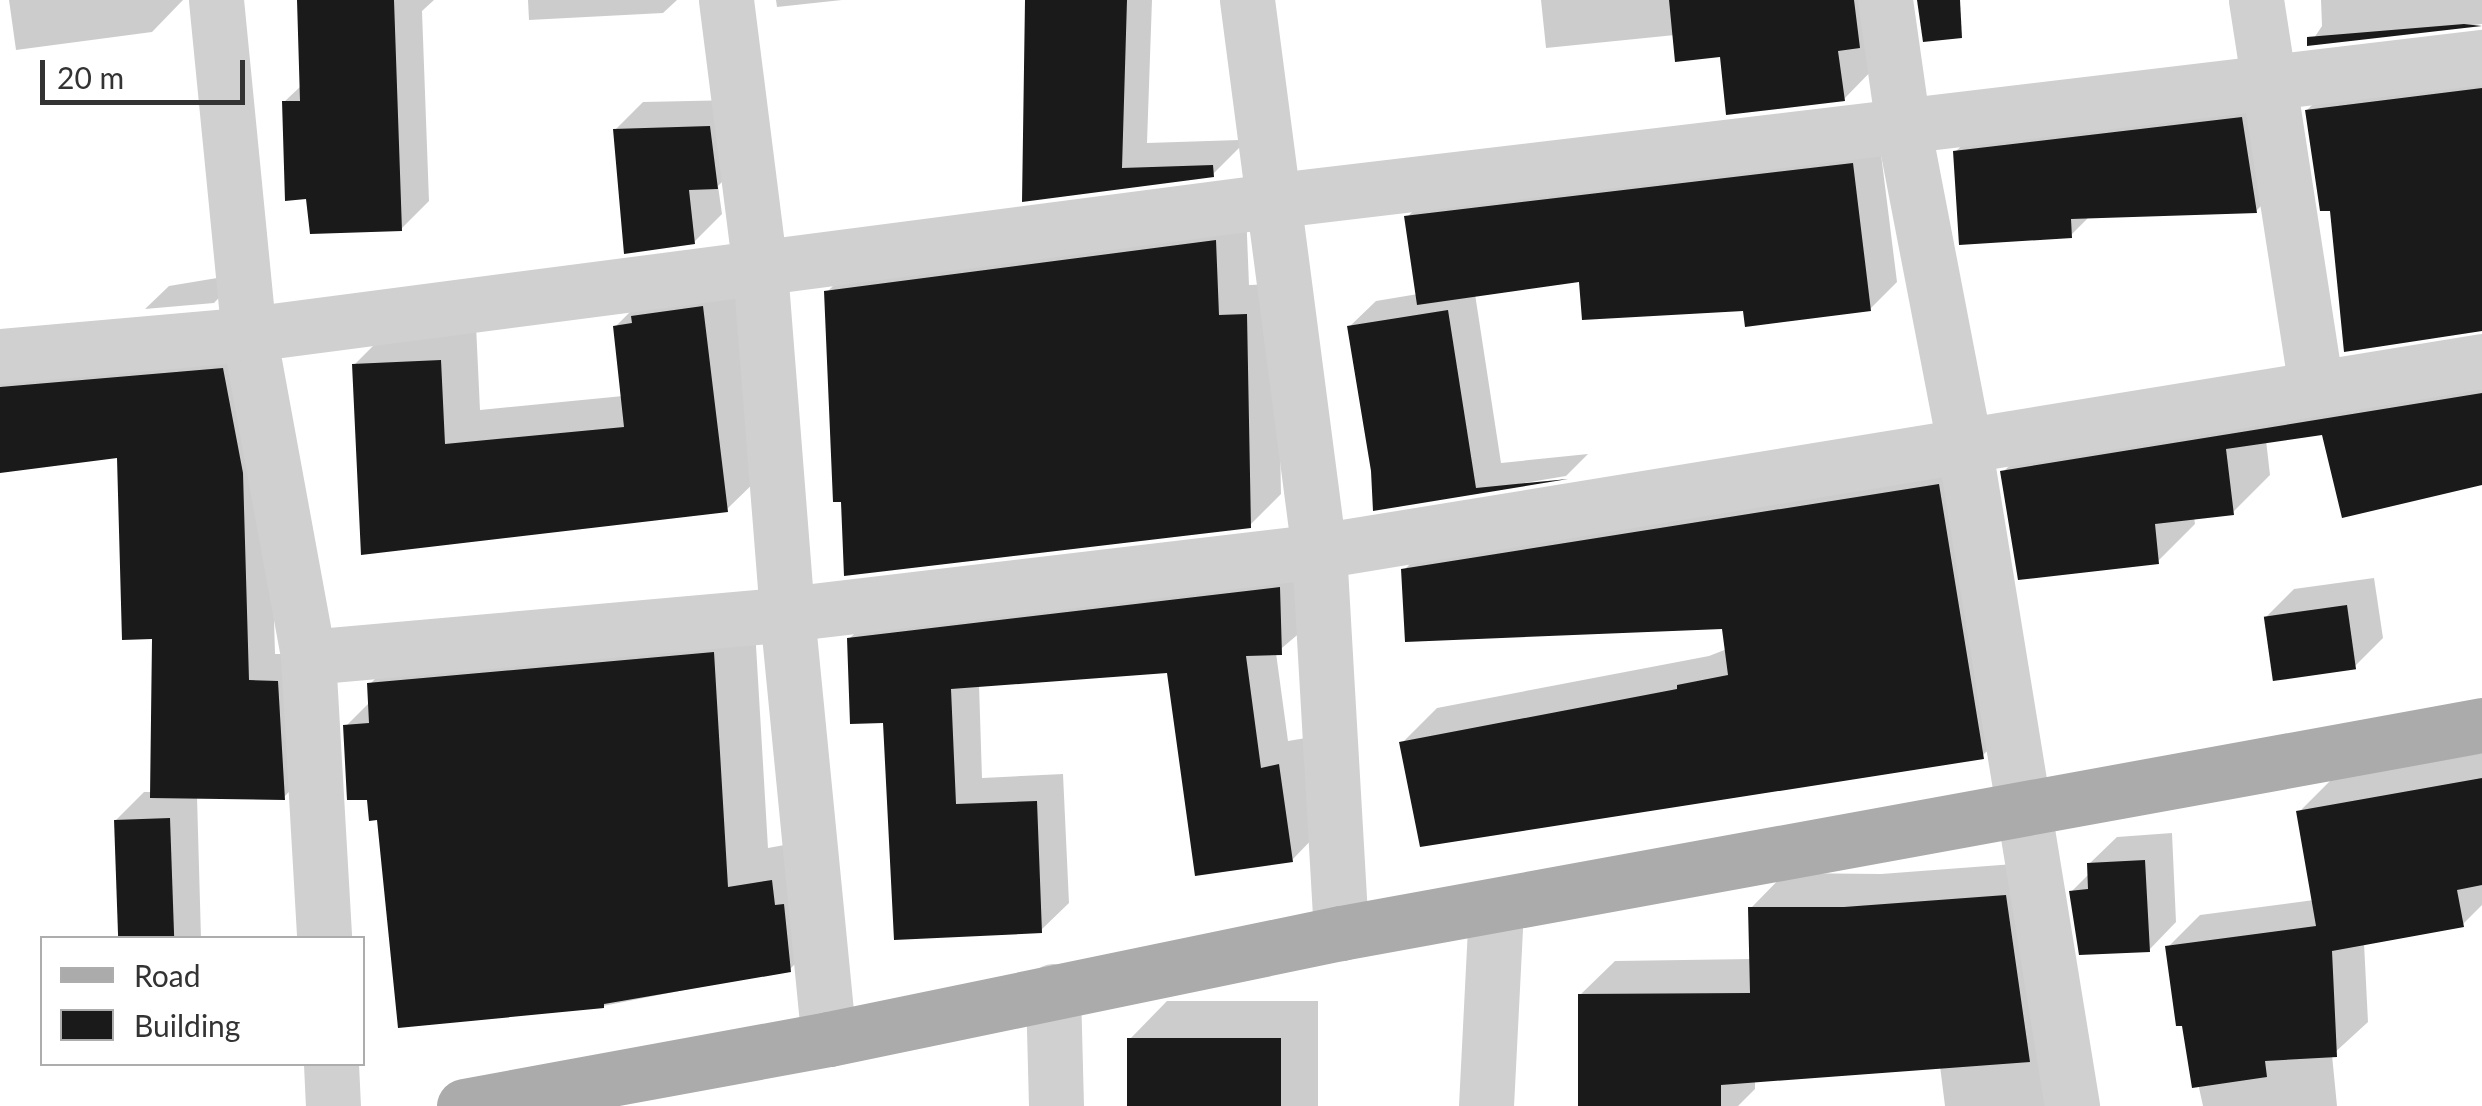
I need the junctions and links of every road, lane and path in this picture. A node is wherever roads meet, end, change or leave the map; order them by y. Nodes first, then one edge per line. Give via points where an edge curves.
1 (216, 0) edge
2 (726, 0) edge
3 (1247, 0) edge
4 (1885, 0) edge
5 (2256, 0) edge
6 (2482, 58) edge
7 (2268, 85) junction
8 (1903, 126) junction
9 (1270, 202) junction
10 (760, 270) junction
11 (250, 334) junction
12 (0, 356) edge
13 (2482, 362) edge
14 (2316, 388) junction
15 (1964, 444) junction
16 (1319, 551) junction
17 (787, 614) junction
18 (308, 657) junction
19 (2482, 725) edge
20 (2022, 812) junction
21 (1496, 906) junction
22 (1341, 933) junction
23 (324, 936) edge
24 (1053, 991) junction
25 (829, 1039) junction
26 (331, 1066) edge
27 (333, 1106) edge
28 (464, 1106) edge
29 (1056, 1106) edge
30 (1486, 1106) edge
31 (2072, 1106) edge

1 - 11 street
2 - 10 street
3 - 9 street
4 - 8 street
5 - 7 street
6 - 7 street
7 - 8 street
7 - 14 street
8 - 9 street
8 - 15 street
9 - 10 street
9 - 16 street
10 - 11 street
10 - 17 street
11 - 12 street
11 - 18 street
13 - 14 street
14 - 15 street
15 - 16 street
15 - 20 street
16 - 17 street
16 - 22 street
17 - 18 street
17 - 25 street
18 - 23 street
19 - 20 main road
20 - 21 main road
20 - 31 street
21 - 22 main road
21 - 30 street
22 - 24 main road
24 - 25 main road
24 - 29 street
25 - 28 main road
26 - 27 street

